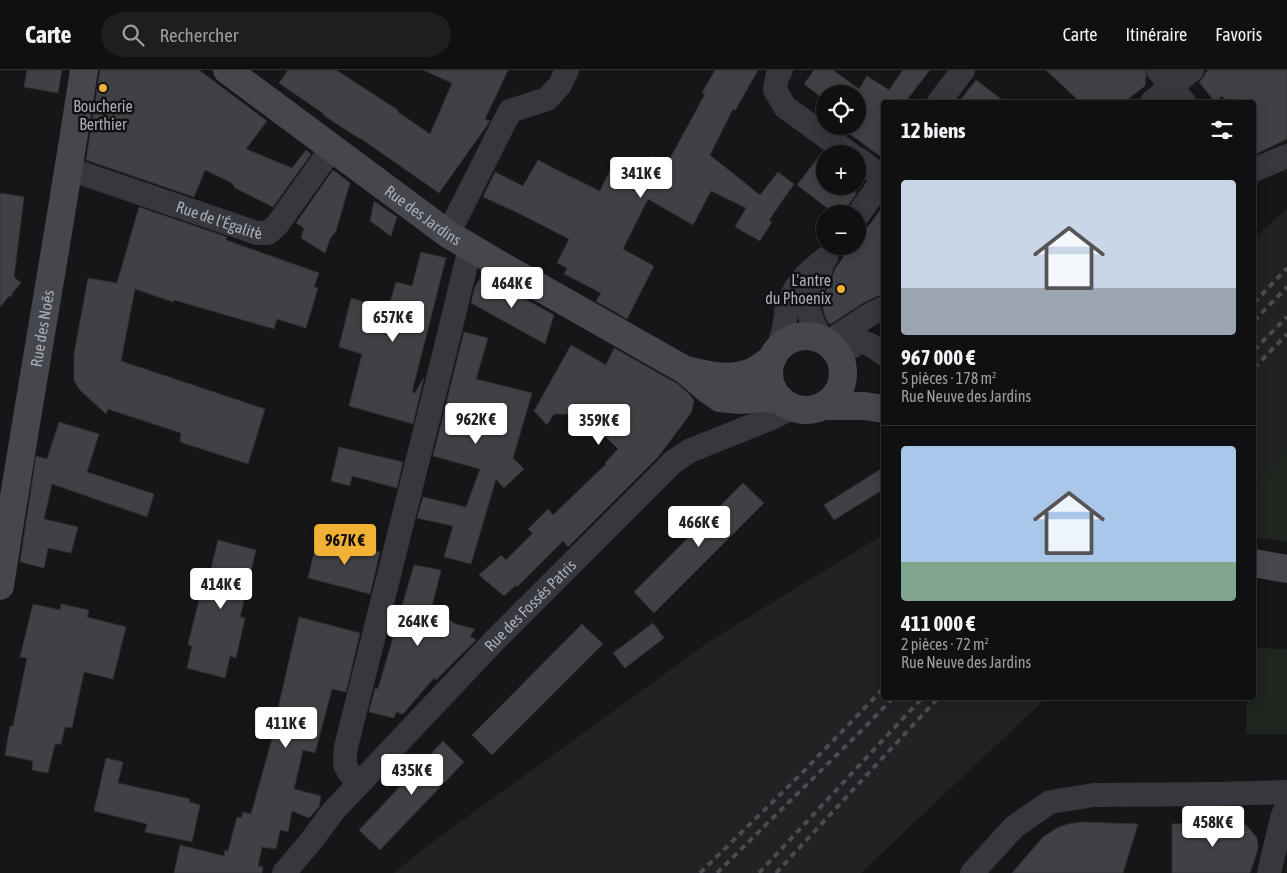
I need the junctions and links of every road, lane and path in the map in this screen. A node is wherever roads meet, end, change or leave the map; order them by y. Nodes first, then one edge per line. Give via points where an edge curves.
1 (84, 70) edge
2 (227, 70) edge
3 (567, 70) edge
4 (781, 70) edge
5 (963, 70) edge
6 (1192, 70) edge
7 (1171, 86) edge
8 (940, 100) edge
9 (1154, 100) edge
10 (838, 145) edge
11 (332, 148) junction
12 (1287, 156) edge
13 (866, 165) edge
14 (69, 168) junction
15 (1256, 169) edge
16 (881, 176) edge
17 (881, 182) edge
18 (865, 205) edge
19 (459, 241) junction
20 (827, 255) edge
21 (829, 255) edge
22 (881, 310) edge
23 (832, 351) junction
24 (881, 352) edge
25 (776, 353) junction
26 (685, 370) junction
27 (881, 400) edge
28 (786, 403) junction
29 (823, 406) junction
30 (881, 409) edge
31 (1256, 564) edge
32 (1287, 569) edge
33 (0, 586) edge
34 (359, 784) junction
35 (1287, 792) edge
36 (1287, 805) edge
37 (284, 873) edge
38 (972, 873) edge
39 (1269, 873) edge

1 - 14 street, Rue des Noës
2 - 11 street, Rue des Jardins
3 - 19 street via 560,85 547,99 510,111
4 - 10 street via 775,90 785,106
5 - 8 street
6 - 7 street
7 - 9 street
11 - 14 street, Rue de l'Égalité via 277,226 268,232 257,233
11 - 19 street, Rue des Jardins
12 - 15 street
13 - 16 street
14 - 33 street, Rue des Noës
17 - 18 street
19 - 26 street, Rue des Jardins
19 - 34 street via 444,355 346,747 344,762 347,771
20 - 25 street via 795,289 787,307
21 - 23 street via 810,294 808,310 812,324
22 - 23 street via 870,315
23 - 24 street via 859,342 869,343
23 - 25 street via 810,336 799,336 788,340
23 - 27 street via 851,378
23 - 29 street via 842,378 839,389
25 - 26 street, Rue des Jardins via 753,371 738,376 715,377
25 - 28 street via 769,369 770,380 773,390
26 - 28 street, Rue des Jardins via 720,398 763,398
28 - 29 street via 810,410
28 - 34 street, Rue des Fossés Patris via 774,417 690,451 673,462 495,640
29 - 30 street
31 - 32 street
34 - 37 street, Rue des Fossés Patris
35 - 38 street via 1094,795 1050,802 1014,827
36 - 39 street

